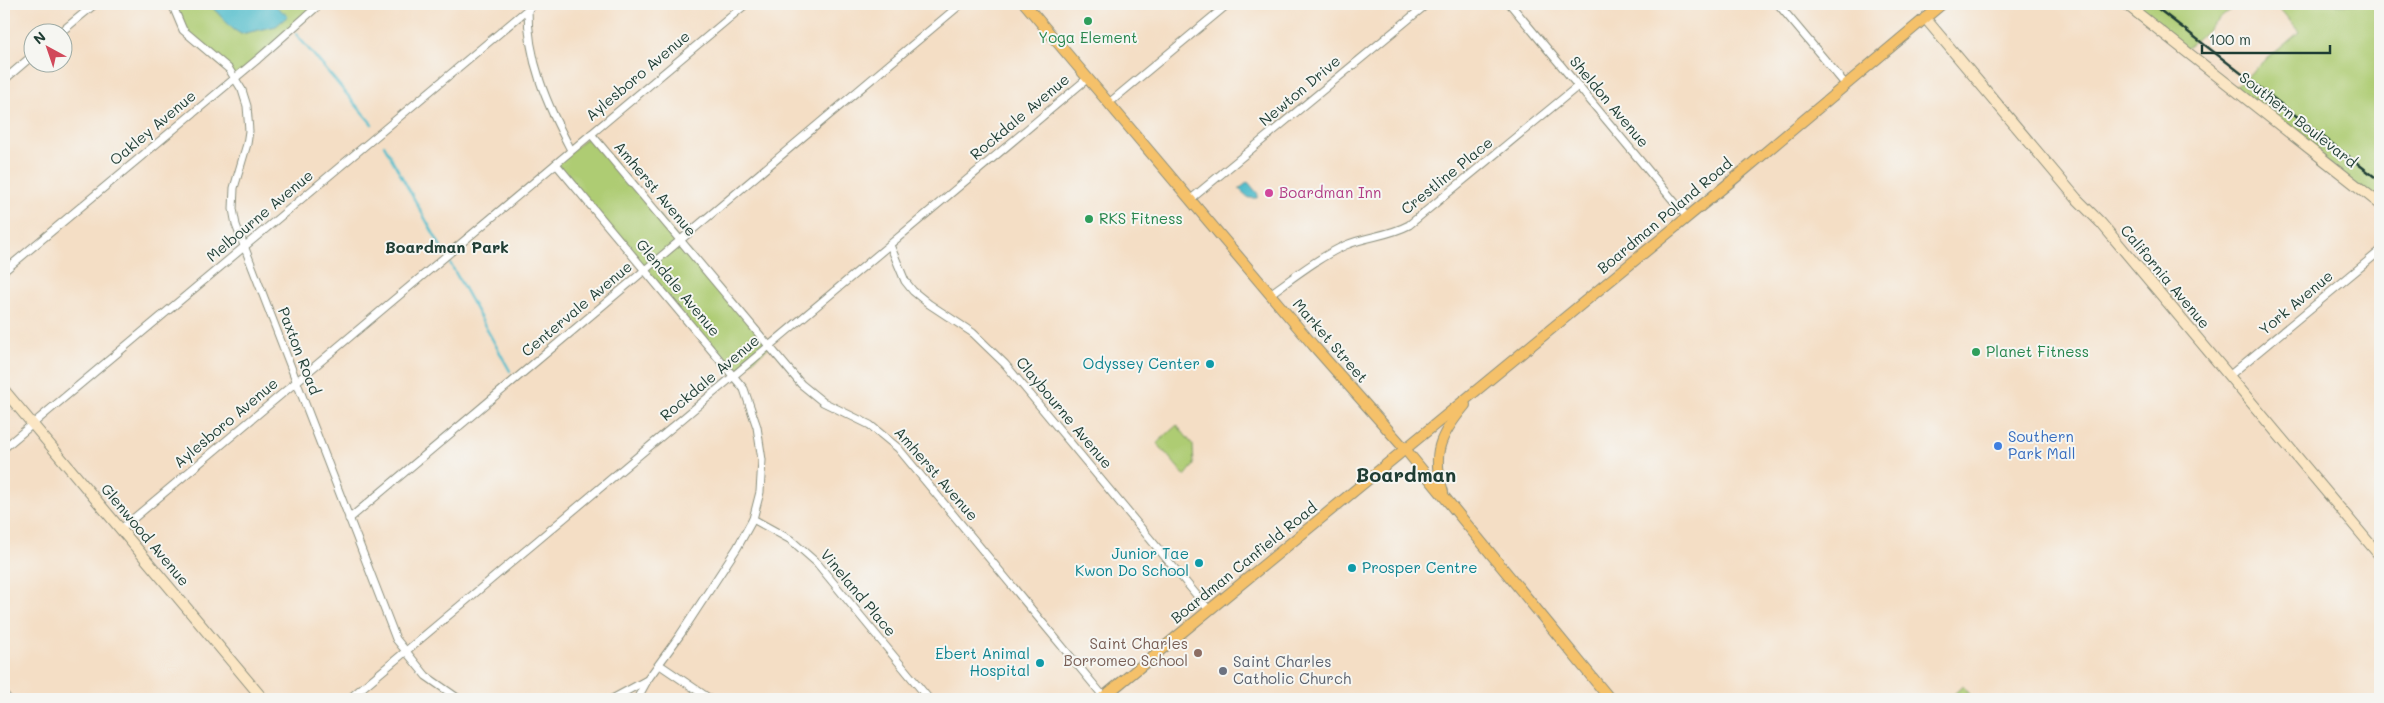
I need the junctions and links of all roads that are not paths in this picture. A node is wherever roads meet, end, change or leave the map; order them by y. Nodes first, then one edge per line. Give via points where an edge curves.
1 (95, 4) edge
2 (172, 4) edge
3 (320, 4) edge
4 (746, 4) edge
5 (961, 4) edge
6 (1025, 4) edge
7 (1228, 4) edge
8 (1427, 4) edge
9 (1510, 4) edge
10 (1778, 4) edge
11 (1942, 4) edge
12 (2126, 4) edge
13 (530, 5) edge
14 (312, 7) edge
15 (1925, 18) junction
16 (72, 23) edge
17 (22, 65) edge
18 (235, 78) junction
19 (1088, 78) junction
20 (4, 80) edge
21 (1846, 85) junction
22 (1578, 86) junction
23 (1109, 104) junction
24 (591, 134) junction
25 (571, 150) junction
26 (556, 164) junction
27 (1191, 199) junction
28 (2380, 204) edge
29 (1687, 218) junction
30 (680, 240) junction
31 (890, 245) junction
32 (244, 248) junction
33 (2380, 251) edge
34 (644, 270) junction
35 (4, 271) edge
36 (1270, 294) junction
37 (769, 347) junction
38 (734, 376) junction
39 (2228, 376) junction
40 (296, 382) junction
41 (1477, 389) junction
42 (4, 390) edge
43 (33, 424) junction
44 (4, 448) edge
45 (1405, 449) junction
46 (1444, 497) junction
47 (349, 519) junction
48 (753, 519) junction
49 (121, 530) junction
50 (2380, 556) edge
51 (1209, 610) junction
52 (405, 652) junction
53 (660, 665) junction
54 (648, 679) junction
55 (4, 694) edge
56 (1103, 698) edge
57 (8, 699) edge
58 (263, 699) edge
59 (349, 699) edge
60 (459, 699) edge
61 (612, 699) edge
62 (637, 699) edge
63 (710, 699) edge
64 (929, 699) edge
65 (1610, 699) edge

1 - 16 street
2 - 18 street, Paxton Road via 183,30 219,59
3 - 14 street, Oakley Avenue
4 - 24 street, Aylesboro Avenue
5 - 30 street, Centervale Avenue
6 - 19 main road, Market Street
7 - 23 street
8 - 27 street, Newton Drive
9 - 22 street, Sheldon Avenue
10 - 21 street
11 - 15 main road, Boardman Poland Road
12 - 28 street, Southern Boulevard
13 - 25 street via 533,58 541,89
13 - 32 street, Melbourne Avenue
14 - 18 street, Oakley Avenue
15 - 21 main road, Boardman Poland Road
15 - 39 street, California Avenue
17 - 20 street
18 - 32 street, Paxton Road via 242,90 248,119 247,144 235,179 233,198 236,225
18 - 35 street, Oakley Avenue
19 - 23 main road, Market Street
19 - 31 street, Rockdale Avenue
21 - 29 main road, Boardman Poland Road
22 - 29 street, Sheldon Avenue
22 - 36 street, Crestline Place via 1409,225 1334,251
23 - 27 main road, Market Street
24 - 25 street, Aylesboro Avenue
24 - 30 street, Amherst Avenue
25 - 26 street
26 - 34 street, Glendale Avenue
26 - 40 street, Aylesboro Avenue
27 - 36 main road, Market Street
29 - 41 main road, Boardman Poland Road
30 - 34 street, Centervale Avenue
30 - 37 street, Amherst Avenue
31 - 37 street, Rockdale Avenue
31 - 51 street, Claybourne Avenue via 912,291 973,333 1006,364
32 - 40 street, Paxton Road
32 - 43 street, Melbourne Avenue
33 - 39 street, York Avenue
34 - 38 street, Glendale Avenue
34 - 47 street, Centervale Avenue
36 - 45 main road, Market Street
37 - 38 street, Rockdale Avenue
37 - 56 street, Amherst Avenue via 813,395 870,425 898,448
38 - 48 street, Glendale Avenue via 744,389 761,443 762,476
38 - 52 street, Rockdale Avenue
39 - 50 street, California Avenue
40 - 47 street, Paxton Road
40 - 49 street, Aylesboro Avenue
41 - 45 main road, Boardman Poland Road
41 - 46 main road via 1450,425 1440,445 1437,464
42 - 43 street, Glenwood Avenue
43 - 44 street, Melbourne Avenue
43 - 49 street, Glenwood Avenue
45 - 46 main road, Market Street
45 - 51 main road, Boardman Canfield Road
46 - 65 main road, Market Street
47 - 52 street, Paxton Road via 396,639
48 - 53 street, Glendale Avenue
48 - 64 street, Vineland Place via 791,540 817,563
49 - 58 street, Glenwood Avenue
51 - 56 main road, Boardman Canfield Road
52 - 59 street, Rockdale Avenue
52 - 60 street, Paxton Road via 426,676
53 - 54 street, Glendale Avenue
53 - 63 street
54 - 61 street
54 - 62 street, Glendale Avenue
55 - 57 street

